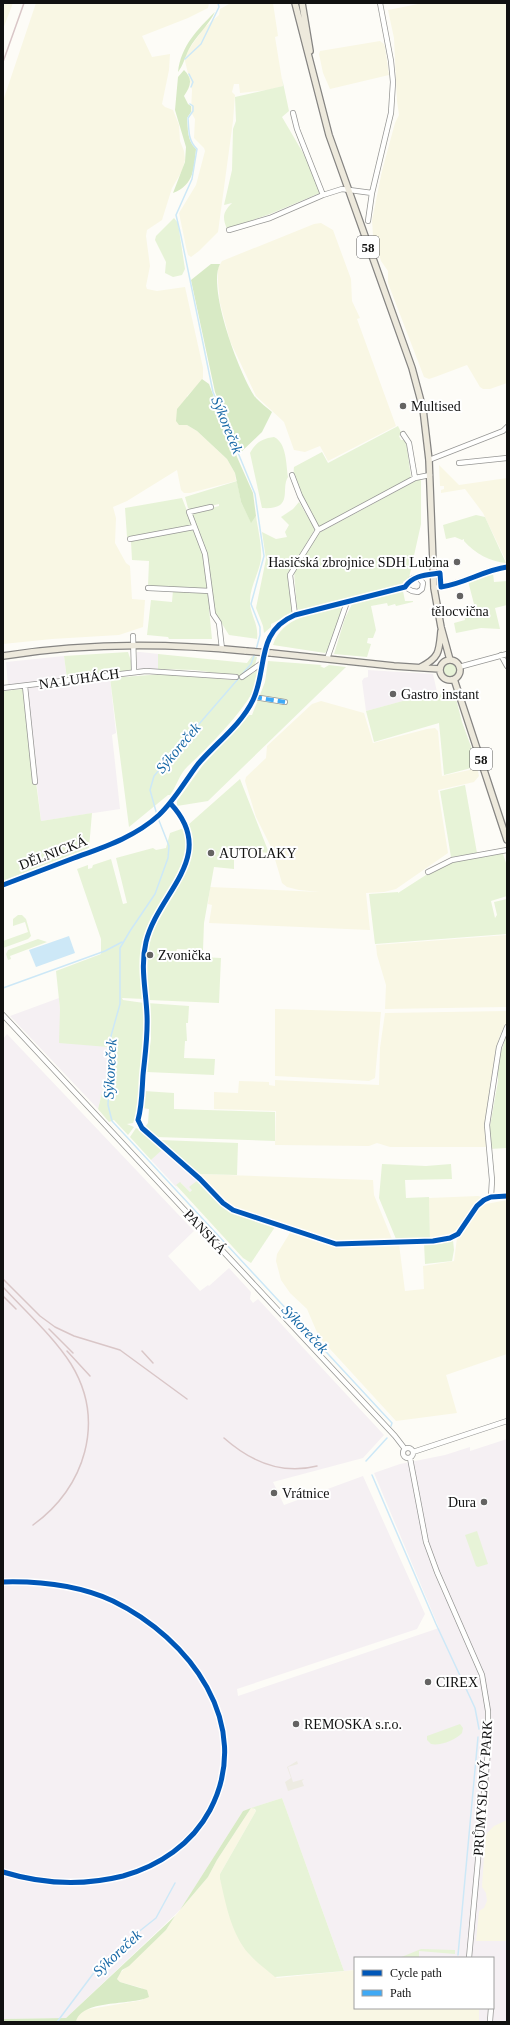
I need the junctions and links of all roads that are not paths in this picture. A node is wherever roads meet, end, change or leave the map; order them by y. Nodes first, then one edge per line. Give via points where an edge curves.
1 (295, 3) edge
2 (302, 3) edge
3 (380, 3) edge
4 (322, 110) junction
5 (293, 113) dead end
6 (347, 190) junction
7 (372, 193) junction
8 (323, 195) junction
9 (368, 221) dead end
10 (229, 230) dead end
11 (507, 427) edge
12 (403, 434) dead end
13 (507, 458) edge
14 (429, 460) junction
15 (459, 463) dead end
16 (292, 475) dead end
17 (430, 475) junction
18 (415, 478) junction
19 (211, 507) dead end
20 (194, 528) junction
21 (318, 530) junction
22 (130, 539) dead end
23 (507, 567) edge
24 (405, 587) dead end
25 (148, 588) dead end
26 (434, 588) junction
27 (210, 591) junction
28 (347, 602) junction
29 (295, 615) junction
30 (441, 627) junction
31 (133, 636) dead end
32 (133, 646) junction
33 (222, 649) junction
34 (507, 654) edge
35 (501, 655) junction
36 (3, 656) edge
37 (327, 659) junction
38 (450, 660) junction
39 (262, 663) junction
40 (459, 666) junction
41 (507, 666) edge
42 (420, 668) junction
43 (440, 669) junction
44 (134, 671) junction
45 (454, 679) junction
46 (25, 686) junction
47 (3, 688) edge
48 (254, 697) junction
49 (285, 702) dead end
50 (35, 782) dead end
51 (170, 804) junction
52 (507, 840) edge
53 (507, 850) edge
54 (428, 872) dead end
55 (3, 885) edge
56 (3, 1015) edge
57 (507, 1027) edge
58 (507, 1196) edge
59 (491, 1197) junction
60 (507, 1421) edge
61 (405, 1449) junction
62 (413, 1452) junction
63 (410, 1458) junction
64 (3, 1582) edge
65 (3, 1872) edge
66 (475, 1892) junction
67 (478, 1897) dead end
68 (469, 1957) edge
69 (491, 2009) edge
70 (490, 2021) edge

1 - 4 main road, 58
2 - 4 main road
3 - 7 street via 391,61 392,113
4 - 6 main road, 58
5 - 8 street
6 - 7 street
6 - 8 street
6 - 14 main road, 58 via 419,390 427,429
7 - 9 street
8 - 10 street via 270,218
11 - 14 street
12 - 18 street via 409,443
13 - 15 street
14 - 17 main road, 58
16 - 21 street
17 - 18 street
17 - 26 main road, 58
18 - 21 street
19 - 20 street via 189,512
20 - 22 street
20 - 27 street via 205,554
21 - 29 street via 290,575
23 - 26 street via 451,586
24 - 28 street, DĚLNICKÁ
25 - 27 street
26 - 30 main road, 58
27 - 33 street via 213,614 219,623
28 - 29 street, DĚLNICKÁ
28 - 37 street
29 - 39 street, DĚLNICKÁ via 283,621 271,633 265,646
30 - 38 main road, 58
30 - 42 main road via 438,653 433,661
31 - 32 street
32 - 33 main road
32 - 36 main road via 50,650
32 - 44 street
33 - 37 main road, bridge
34 - 35 street
35 - 40 street
35 - 41 street
37 - 42 main road
38 - 40 main road
38 - 43 main road
39 - 44 street, NA LUHÁCH via 239,677
39 - 48 street, DĚLNICKÁ via 260,681
40 - 45 main road via 459,673
42 - 43 main road
43 - 45 main road via 445,678
44 - 46 street, NA LUHÁCH
45 - 52 main road, 58
46 - 47 street, NA LUHÁCH
46 - 50 street, NA LUHÁCH
48 - 49 street
48 - 51 street, DĚLNICKÁ via 239,721 199,763
51 - 55 street, DĚLNICKÁ via 141,829 112,844
51 - 59 street via 184,821 189,846 186,864 146,940 143,982 148,1030 138,1120 140,1125 233,1210 336,1244 433,1241 450,1238 460,1232 480,1203
53 - 54 street via 452,860
56 - 61 street, PANSKÁ
57 - 59 street via 499,1047 487,1125
58 - 59 street
60 - 62 street
61 - 62 street via 410,1448
61 - 63 street via 404,1455
62 - 63 street
63 - 66 street, PRŮMYSLOVÝ PARK via 426,1542 475,1657 486,1693 489,1729
64 - 65 street via 50,1583 81,1590 112,1601 155,1627 190,1661 208,1689 221,1720 225,1754 219,1788 206,1817 187,1841 161,1860 129,1874 80,1882 47,1882
66 - 67 street
66 - 68 street, PRŮMYSLOVÝ PARK
69 - 70 street

